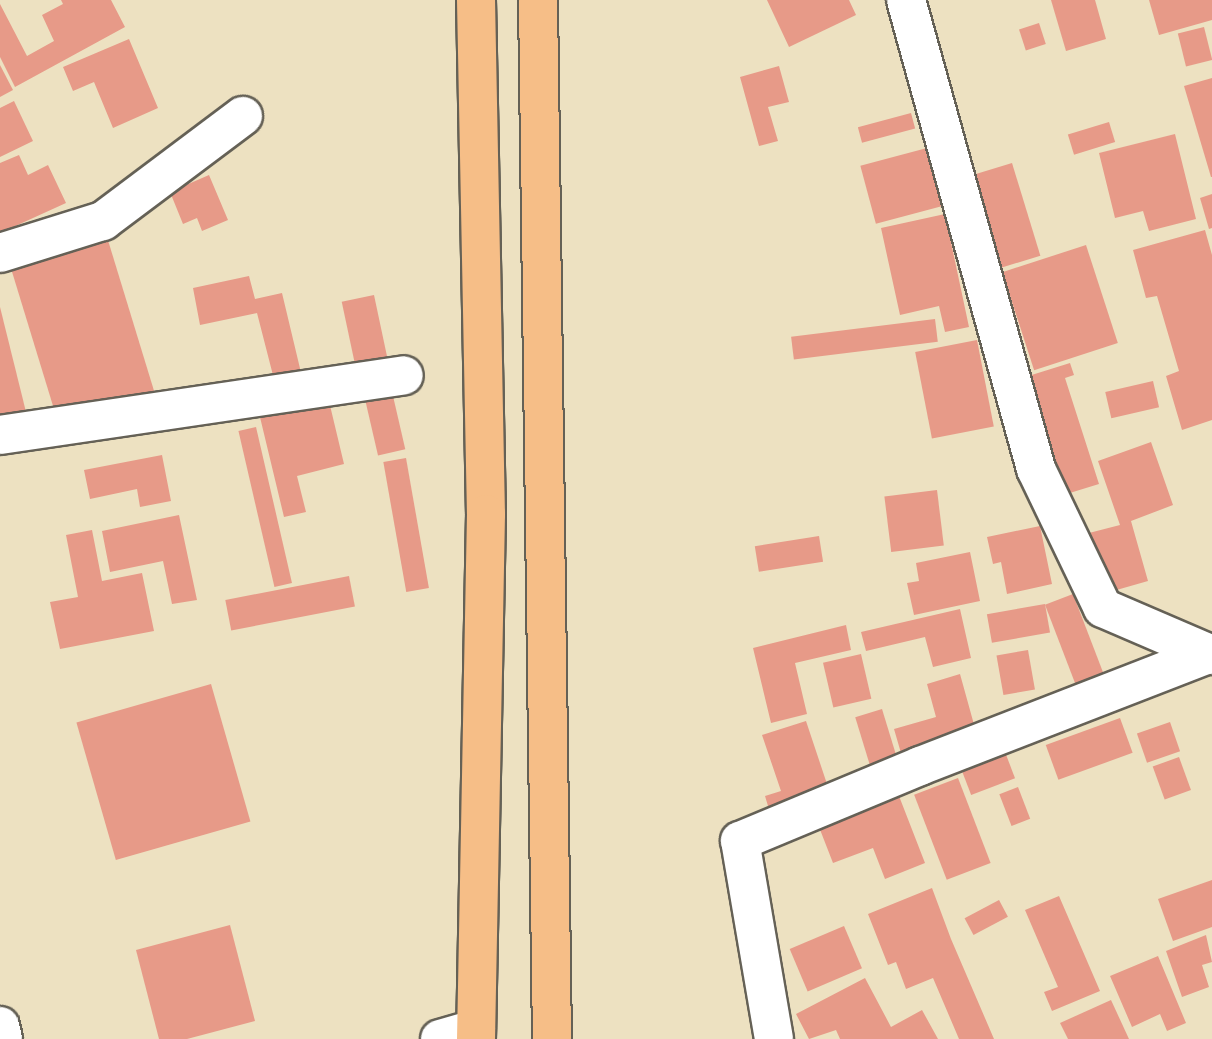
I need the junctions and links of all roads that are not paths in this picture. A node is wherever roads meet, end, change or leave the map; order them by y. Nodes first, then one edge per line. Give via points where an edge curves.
1 (476, 0) edge
2 (538, 0) edge
3 (906, 0) edge
4 (243, 116) dead end
5 (0, 253) edge
6 (404, 375) dead end
7 (0, 435) edge
8 (1208, 656) edge
9 (0, 1026) edge
10 (476, 1034) edge
11 (3, 1039) edge
12 (440, 1039) edge
13 (552, 1039) edge
14 (774, 1039) edge

1 - 10 main road via 486,514
2 - 13 main road
3 - 8 street via 1036,469 1103,608
4 - 5 street via 103,221
6 - 7 street
8 - 14 street via 920,766 740,841
9 - 11 street
10 - 12 street

